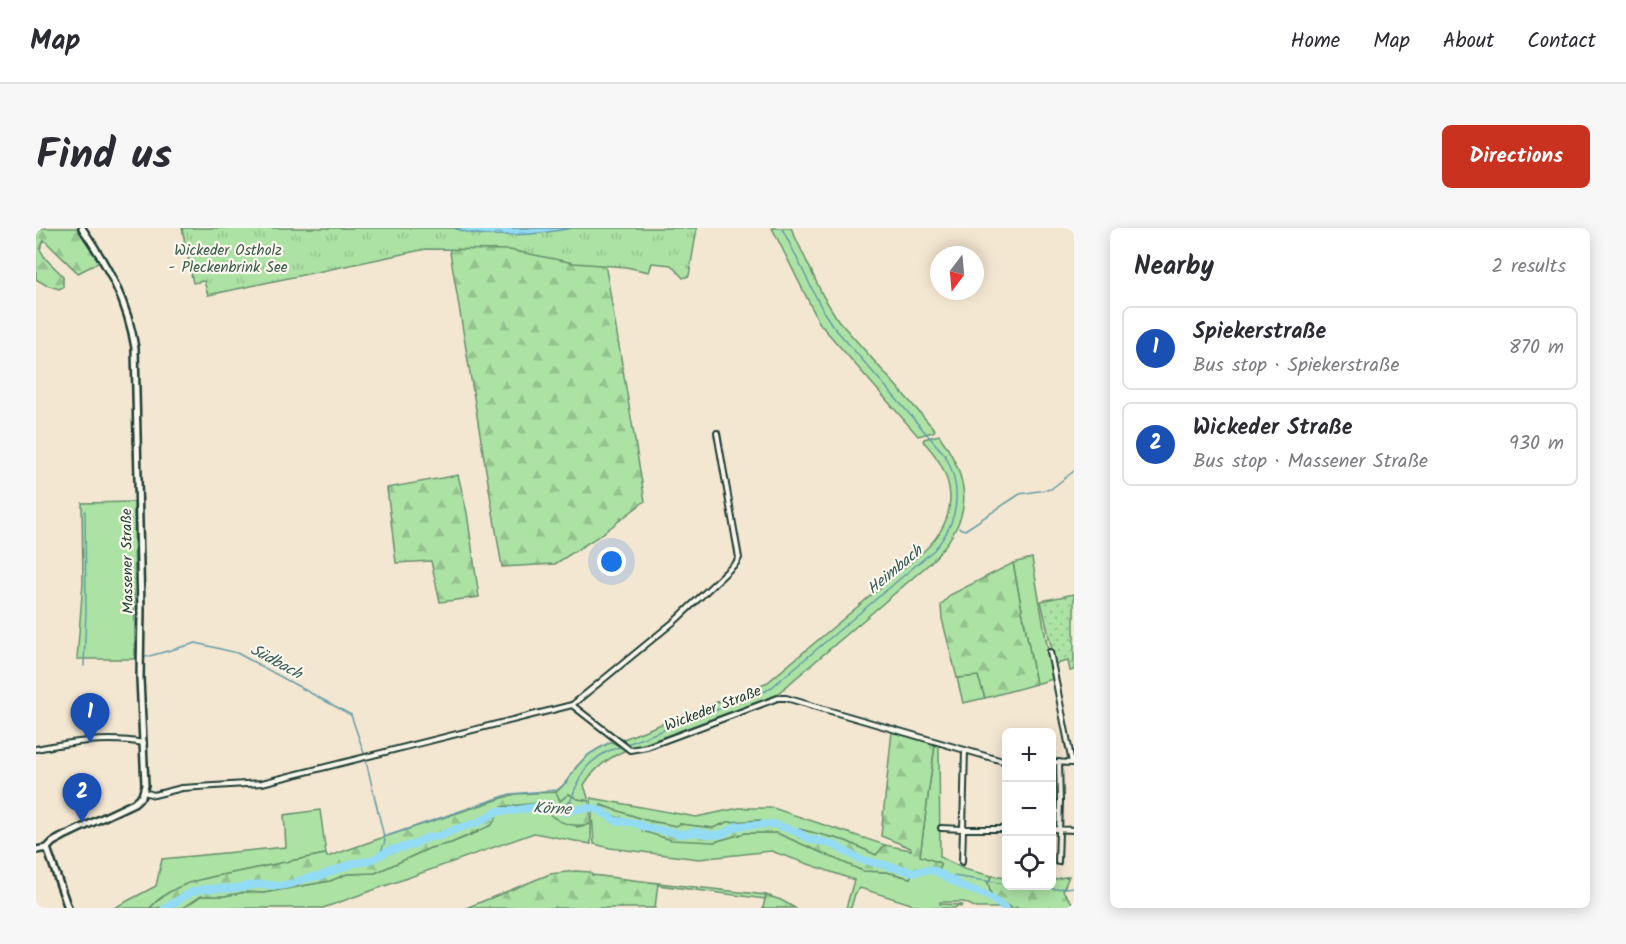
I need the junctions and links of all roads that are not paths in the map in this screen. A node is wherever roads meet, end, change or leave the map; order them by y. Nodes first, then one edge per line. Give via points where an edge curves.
1 (82, 228) edge
2 (717, 433) dead end
3 (1050, 652) dead end
4 (572, 705) junction
5 (144, 744) junction
6 (36, 749) edge
7 (965, 750) junction
8 (1002, 761) edge
9 (1059, 762) joint
10 (1073, 763) edge
11 (144, 792) junction
12 (941, 828) dead end
13 (963, 829) junction
14 (1002, 829) edge
15 (1058, 830) junction
16 (1074, 830) edge
17 (47, 848) junction
18 (36, 850) edge
19 (962, 862) dead end
20 (1058, 862) dead end
21 (68, 908) edge

1 - 5 main road, Massener Straße via 116,283 135,348
2 - 4 street via 739,558 676,620
3 - 10 street
4 - 7 street, Wickeder Straße via 627,749 635,750 778,698
4 - 11 street via 262,783 182,788 154,795
5 - 6 street via 84,741
5 - 11 main road, Massener Straße
7 - 8 street, Wickeder Straße
7 - 13 street
9 - 10 street
9 - 15 street
11 - 17 main road via 134,802
12 - 13 street
13 - 14 street
13 - 19 street
15 - 16 street
15 - 20 street
17 - 18 main road
17 - 21 main road

